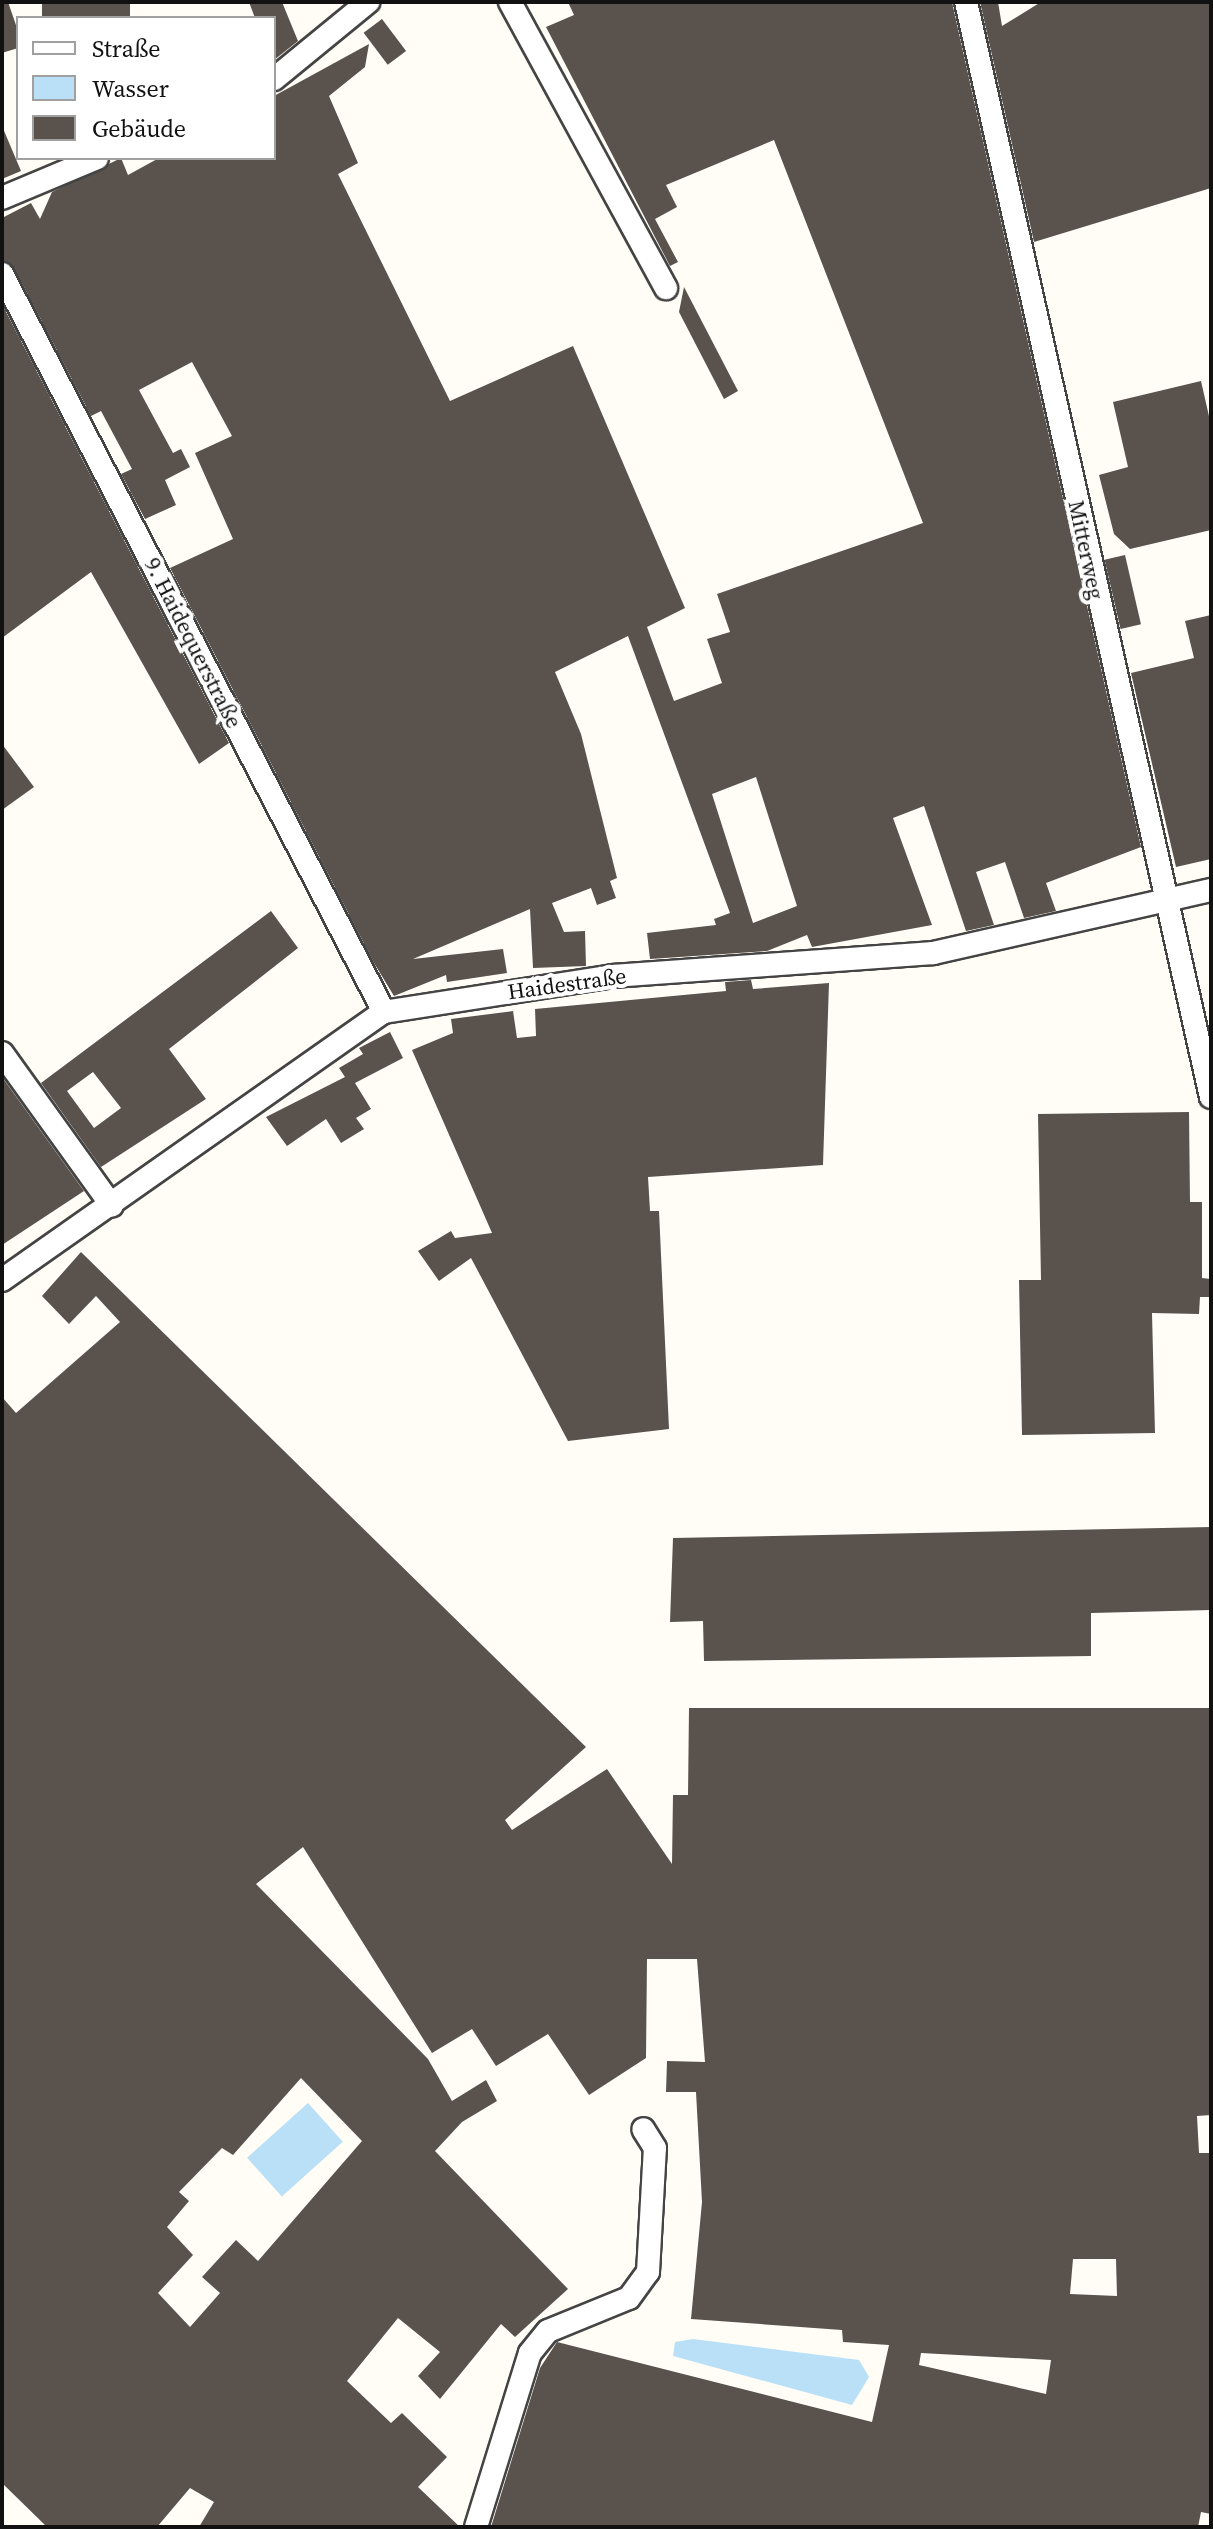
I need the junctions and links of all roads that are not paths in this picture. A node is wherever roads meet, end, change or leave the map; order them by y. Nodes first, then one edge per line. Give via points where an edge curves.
1 (368, 2) edge
2 (510, 2) edge
3 (966, 2) edge
4 (276, 77) edge
5 (92, 160) edge
6 (2, 198) edge
7 (2, 274) edge
8 (666, 288) dead end
9 (1211, 890) edge
10 (1163, 906) junction
11 (384, 1012) junction
12 (2, 1053) edge
13 (1211, 1097) edge
14 (112, 1206) junction
15 (2, 1280) edge
16 (643, 2129) dead end
17 (476, 2527) edge

1 - 4 street
2 - 8 street
3 - 10 street, Mitterweg
5 - 6 street
7 - 11 street, 9. Haidequerstraße
9 - 10 street, Haidestraße
10 - 11 street, Haidestraße via 933,953 613,976
10 - 13 street, Mitterweg
11 - 14 street, Haidestraße
12 - 14 street
14 - 15 street, Haidestraße
16 - 17 street via 655,2148 648,2272 629,2298 548,2331 530,2353

